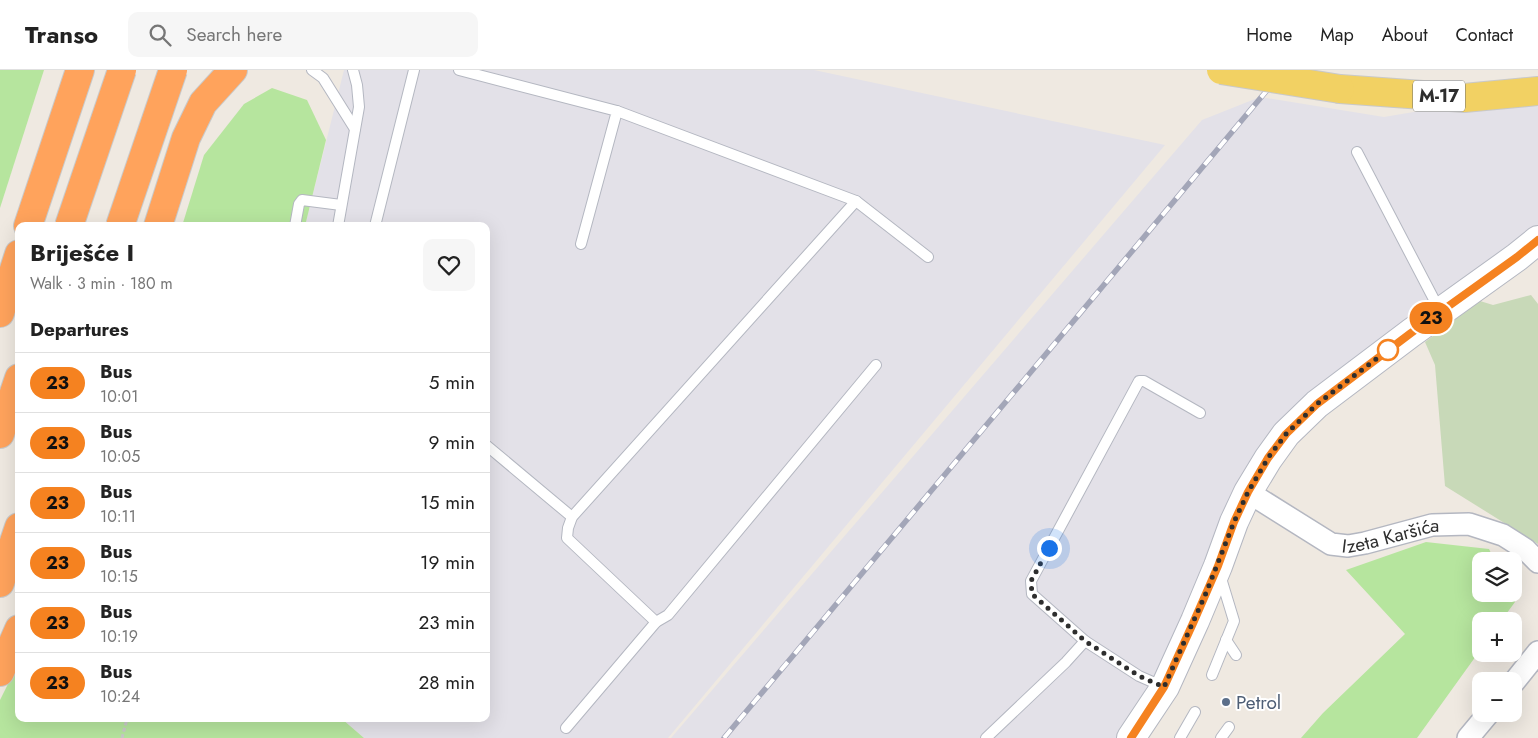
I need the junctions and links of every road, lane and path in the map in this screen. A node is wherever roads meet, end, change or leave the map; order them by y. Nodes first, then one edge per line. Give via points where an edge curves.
1 (80, 70) edge
2 (122, 70) edge
3 (173, 70) edge
4 (233, 70) edge
5 (312, 70) edge
6 (353, 70) edge
7 (414, 70) edge
8 (459, 70) edge
9 (1221, 70) edge
10 (1538, 90) edge
11 (617, 111) junction
12 (355, 129) junction
13 (1357, 152) dead end
14 (856, 201) junction
15 (341, 205) junction
16 (29, 222) edge
17 (70, 222) edge
18 (121, 222) edge
19 (159, 222) edge
20 (296, 222) edge
21 (339, 222) edge
22 (376, 222) edge
23 (1538, 240) edge
24 (582, 244) dead end
25 (928, 257) dead end
26 (15, 267) edge
27 (1441, 312) junction
28 (0, 314) edge
29 (876, 365) dead end
30 (15, 390) edge
31 (1200, 413) dead end
32 (0, 434) edge
33 (490, 448) edge
34 (1248, 492) junction
35 (572, 517) junction
36 (15, 539) edge
37 (1538, 562) edge
38 (1218, 566) junction
39 (4, 571) edge
40 (656, 622) junction
41 (15, 638) edge
42 (1226, 640) junction
43 (1085, 641) junction
44 (1538, 652) edge
45 (1236, 655) dead end
46 (0, 672) edge
47 (1522, 672) edge
48 (1212, 675) dead end
49 (1164, 687) junction
50 (1195, 712) dead end
51 (126, 722) edge
52 (1481, 722) edge
53 (1229, 727) dead end
54 (566, 728) dead end
55 (122, 738) edge
56 (986, 738) edge
57 (1131, 738) edge
58 (1180, 738) edge
59 (1221, 738) edge
60 (1468, 738) edge

1 - 16 highway
2 - 17 highway, bridge
3 - 18 highway, bridge
4 - 19 highway via 203,103 186,138
5 - 12 lane via 324,78
6 - 12 lane via 359,107
7 - 22 lane
8 - 11 lane
9 - 10 main road, M-17, bridge via 1340,89 1464,98
11 - 14 lane
11 - 24 lane
12 - 15 lane
13 - 27 lane
14 - 25 lane
14 - 35 lane
15 - 20 lane via 302,200
15 - 21 lane
23 - 27 main road
26 - 28 highway
27 - 34 main road via 1317,404 1286,434
29 - 40 lane via 668,615
30 - 32 highway
31 - 43 lane via 1139,381 1031,581 1032,594
33 - 35 lane
34 - 37 street, Izeta Karšića via 1331,544 1348,546 1432,526 1469,524 1503,535
34 - 38 main road
35 - 40 lane via 567,538
36 - 39 highway
38 - 42 lane via 1234,621
38 - 49 main road
40 - 54 lane
41 - 46 highway
42 - 45 lane
42 - 48 lane
43 - 49 lane via 1139,676
43 - 56 lane
44 - 47 street
49 - 57 main road
50 - 58 lane
51 - 55 path
52 - 60 street
53 - 59 lane

